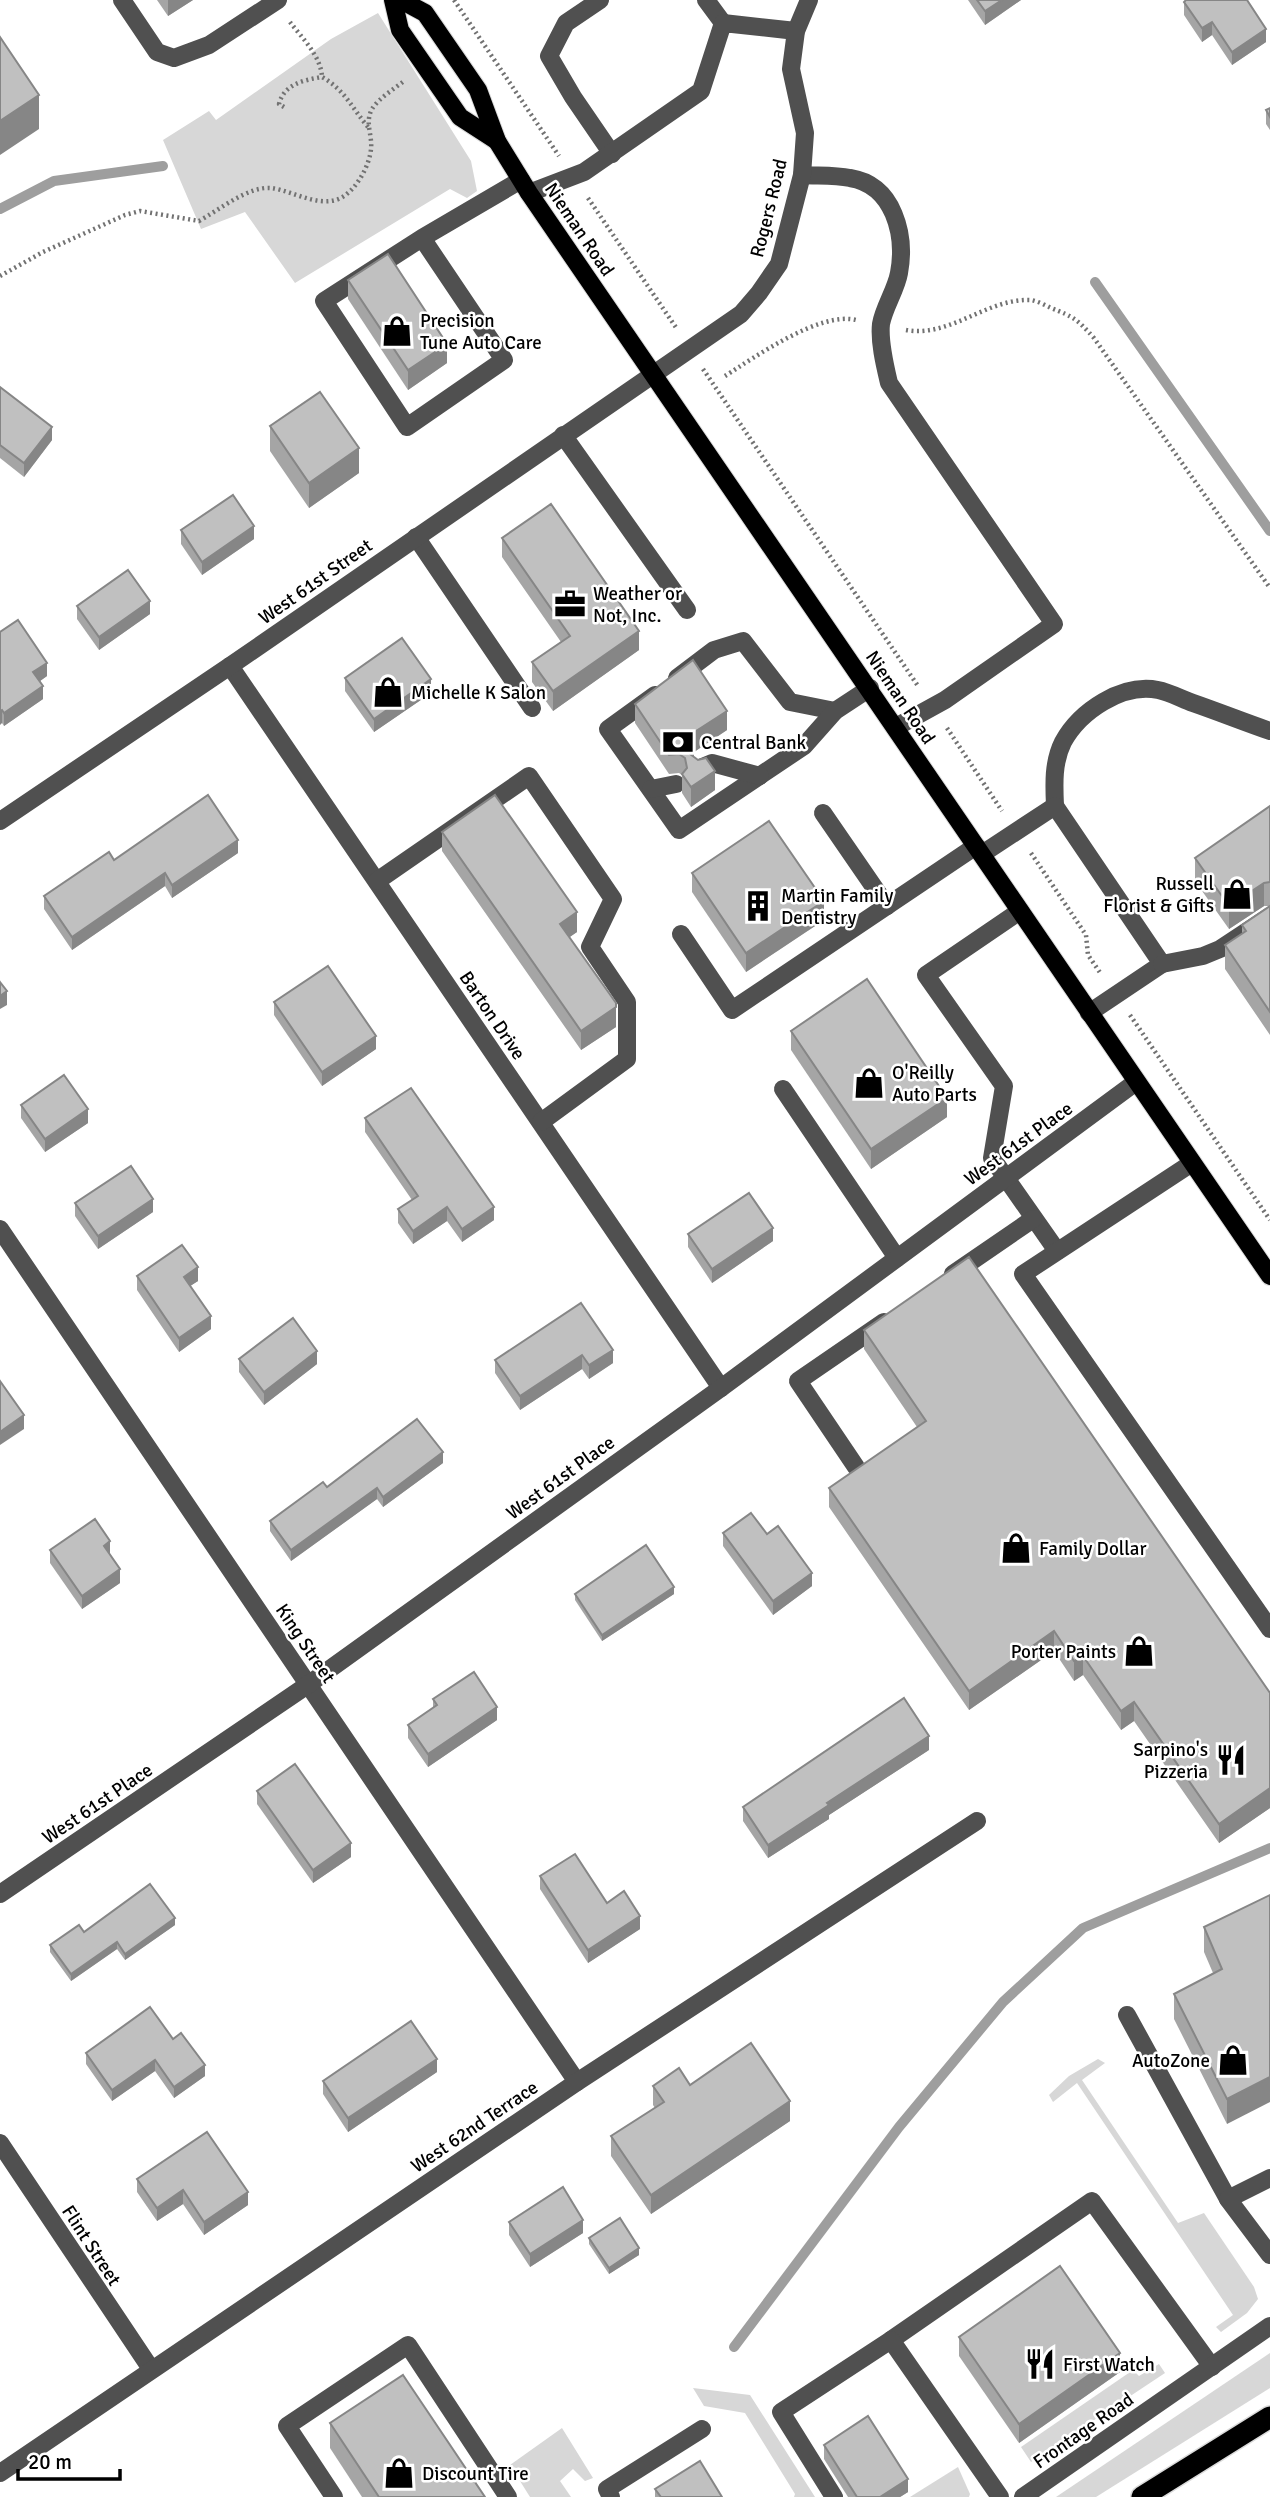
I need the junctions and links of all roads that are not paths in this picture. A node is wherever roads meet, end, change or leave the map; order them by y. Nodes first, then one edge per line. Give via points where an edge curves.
1 (122, 0) edge
2 (393, 0) edge
3 (401, 0) edge
4 (600, 0) edge
5 (706, 0) edge
6 (809, 0) edge
7 (276, 1) edge
8 (723, 23) junction
9 (796, 31) junction
10 (497, 141) junction
11 (612, 154) junction
12 (802, 175) junction
13 (525, 186) junction
14 (422, 238) junction
15 (653, 373) junction
16 (563, 435) junction
17 (416, 537) junction
18 (687, 610) dead end
19 (230, 666) junction
20 (870, 688) junction
21 (533, 708) dead end
22 (835, 711) junction
23 (896, 727) junction
24 (1270, 731) edge
25 (700, 768) edge
26 (760, 776) junction
27 (676, 784) dead end
28 (650, 789) junction
29 (1055, 806) junction
30 (823, 813) dead end
31 (0, 821) edge
32 (979, 850) junction
33 (377, 881) junction
34 (887, 906) junction
35 (1020, 911) junction
36 (1270, 916) edge
37 (681, 934) dead end
38 (1162, 964) junction
39 (1089, 1013) junction
40 (1136, 1082) junction
41 (783, 1089) dead end
42 (541, 1122) junction
43 (1192, 1163) junction
44 (1005, 1179) junction
45 (1033, 1219) junction
46 (0, 1229) edge
47 (1056, 1251) junction
48 (897, 1258) junction
49 (1270, 1276) edge
50 (944, 1281) edge
51 (899, 1312) edge
52 (721, 1388) junction
53 (856, 1467) edge
54 (1269, 1624) edge
55 (309, 1684) junction
56 (977, 1821) dead end
57 (0, 1894) edge
58 (1128, 2015) dead end
59 (577, 2082) junction
60 (0, 2143) edge
61 (1270, 2178) edge
62 (1228, 2199) junction
63 (1270, 2255) edge
64 (1270, 2326) edge
65 (891, 2340) junction
66 (1212, 2367) junction
67 (151, 2369) junction
68 (1270, 2417) edge
69 (702, 2429) dead end
70 (0, 2473) edge
71 (334, 2497) edge
72 (508, 2497) edge
73 (611, 2497) edge
74 (834, 2497) edge
75 (1000, 2497) edge
76 (1023, 2497) edge
77 (1142, 2497) edge

1 - 7 street via 157,52 174,58 209,45
2 - 10 main road, Nieman Road via 400,30 460,117
3 - 10 main road, Nieman Road via 425,13 478,90
4 - 11 street via 566,23 549,55
5 - 8 street
6 - 9 street, Rogers Road
8 - 9 street
8 - 11 street via 701,91
9 - 12 street, Rogers Road via 792,69 805,133
10 - 13 main road, Nieman Road
11 - 13 street via 584,172
12 - 15 street, Rogers Road via 779,264 759,293 741,314
12 - 23 street via 853,178 877,190 892,206 900,233 899,273 881,325 889,383 1054,624
13 - 14 street
13 - 15 main road, Nieman Road
14 - 14 street via 504,360 407,427 324,301
15 - 16 street, West 61st Street
15 - 20 main road, Nieman Road
16 - 17 street, West 61st Street
16 - 18 street
17 - 19 street, West 61st Street
17 - 21 street
19 - 31 street, West 61st Street
19 - 33 street, Barton Drive
20 - 22 street
20 - 23 main road, Nieman Road
22 - 26 street via 804,747
22 - 28 street via 790,702 743,641 714,650 608,729
23 - 32 main road, Nieman Road
24 - 29 street via 1158,690 1119,693 1086,715 1063,743 1054,777
25 - 26 street via 712,763
26 - 28 street via 679,830
27 - 28 street
29 - 32 street
29 - 38 street
30 - 34 street
32 - 34 street
32 - 35 main road, Nieman Road
33 - 42 street, Barton Drive
33 - 42 street via 529,776 613,899 590,947 627,1002 627,1059
34 - 37 street via 732,1010
35 - 39 main road, Nieman Road
35 - 44 street via 926,975 1004,1086 992,1158
36 - 38 street via 1220,949
38 - 39 street
39 - 40 main road, Nieman Road
40 - 43 main road, Nieman Road
40 - 44 street, West 61st Place
41 - 48 street
42 - 52 street, Barton Drive
43 - 47 street
43 - 49 main road, Nieman Road
44 - 45 street
44 - 48 street, West 61st Place
45 - 47 street
45 - 50 street
46 - 55 street, King Street
47 - 54 street via 1023,1274
48 - 52 street, West 61st Place
51 - 53 street via 798,1381
52 - 55 street, West 61st Place
55 - 57 street, West 61st Place
55 - 59 street, King Street
56 - 59 street, West 62nd Terrace
58 - 62 street
59 - 67 street, West 62nd Terrace
60 - 67 street, Flint Street
61 - 62 street
62 - 63 street
64 - 66 street, Frontage Road
65 - 66 street via 1092,2201
65 - 74 street via 780,2412
65 - 75 street
66 - 76 street, Frontage Road
67 - 70 street, West 62nd Terrace
68 - 77 highway
69 - 73 street via 607,2489
71 - 72 street via 287,2426 408,2345

